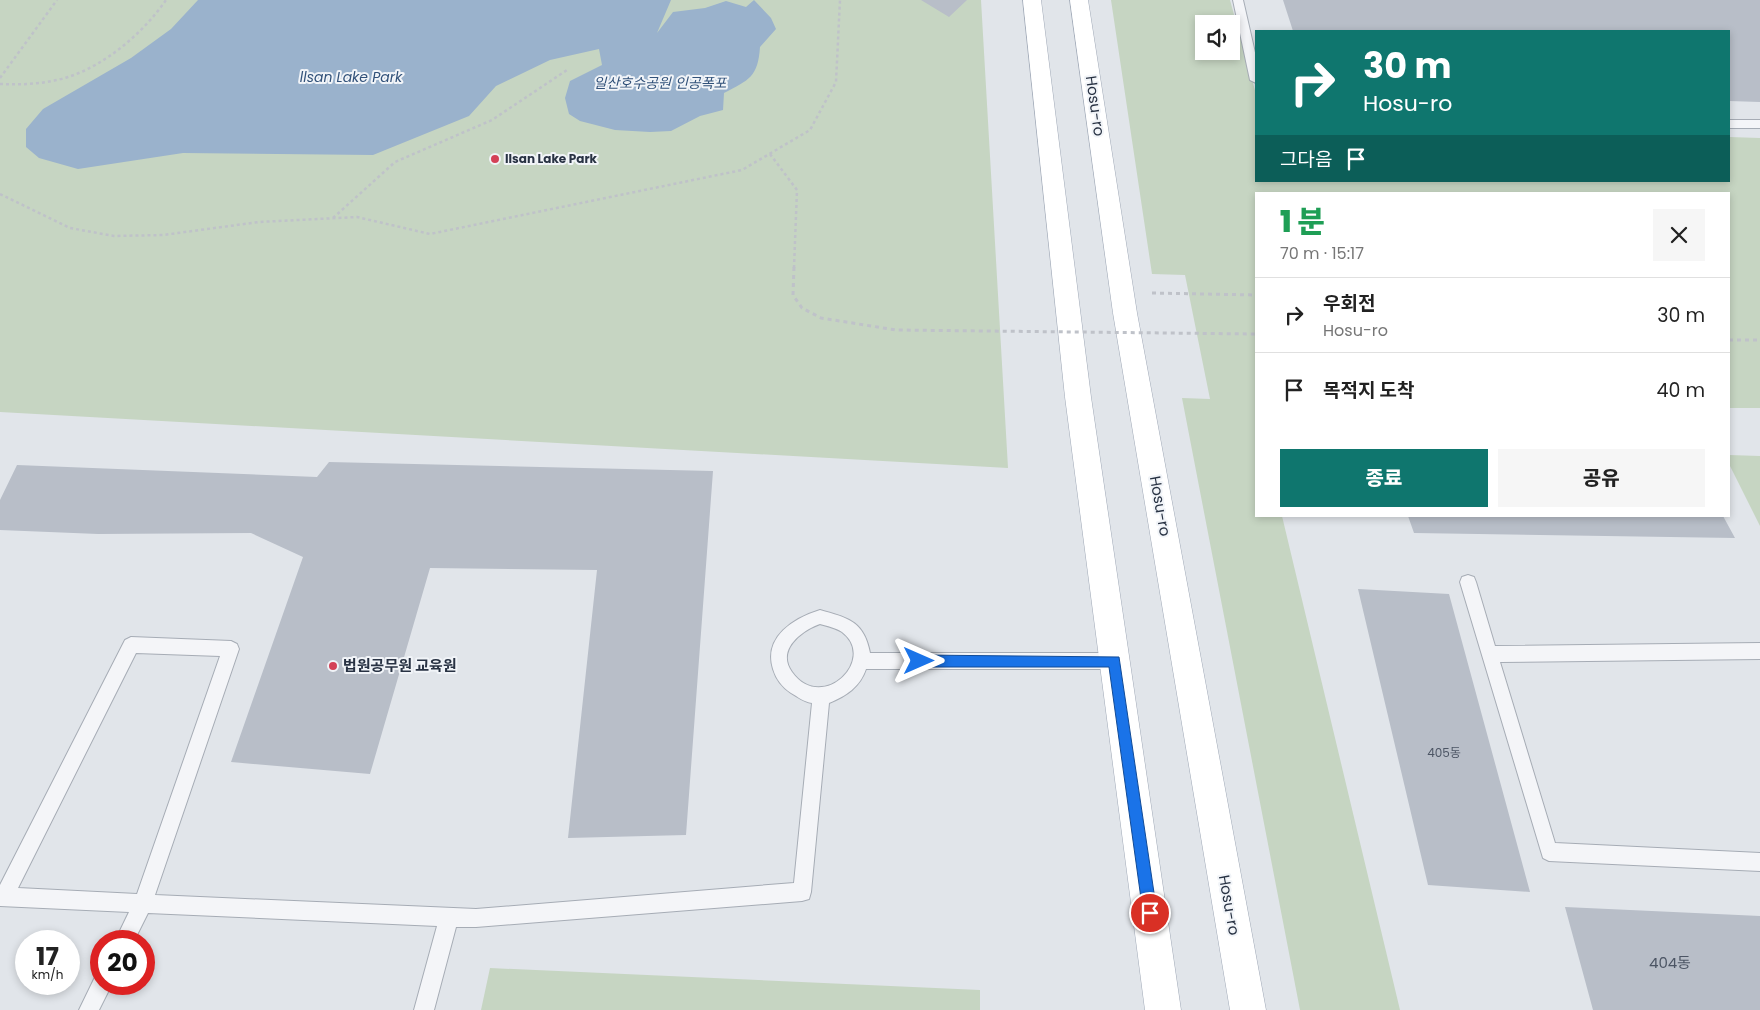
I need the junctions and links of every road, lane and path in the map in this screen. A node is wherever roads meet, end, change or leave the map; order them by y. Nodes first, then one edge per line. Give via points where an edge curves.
1 (57, 0) edge
2 (166, 0) edge
3 (840, 0) edge
4 (1032, 0) edge
5 (1079, 0) edge
6 (1238, 0) edge
7 (567, 70) dead end
8 (1255, 76) edge
9 (0, 78) edge
10 (0, 84) edge
11 (1730, 124) edge
12 (1760, 124) edge
13 (770, 154) junction
14 (0, 194) edge
15 (333, 218) junction
16 (1149, 293) dead end
17 (1255, 295) edge
18 (1255, 334) edge
19 (1730, 340) edge
20 (1760, 340) edge
21 (1468, 582) dead end
22 (1760, 651) edge
23 (1490, 654) junction
24 (862, 660) junction
25 (1114, 661) junction
26 (821, 695) junction
27 (1760, 862) edge
28 (2, 897) edge
29 (143, 903) junction
30 (449, 917) junction
31 (130, 930) edge
32 (96, 995) edge
33 (89, 1010) edge
34 (424, 1010) edge
35 (1163, 1010) edge
36 (1248, 1010) edge

1 - 9 path
2 - 10 path via 160,11 126,43 79,73 26,86
3 - 13 path via 836,82 810,130
4 - 25 main road via 1078,397
5 - 36 main road, Hosu-ro via 1125,313
6 - 8 lane
7 - 15 path via 492,120 394,162
11 - 12 lane
13 - 15 path via 742,170 430,234 357,217
13 - 18 path, bridge via 797,190 793,295 802,308 820,318 896,330
14 - 15 path via 70,228 114,236 163,235 259,222
16 - 17 path
19 - 20 path
21 - 23 lane
22 - 23 lane
23 - 27 lane via 1549,852
24 - 25 lane
24 - 26 lane via 849,685
24 - 26 lane via 862,647 847,625 834,619 814,618 794,627 780,650 784,676 794,687
25 - 35 main road
26 - 30 lane via 802,892 476,918
28 - 29 lane
28 - 29 lane via 131,645 231,649
29 - 30 lane
29 - 31 lane
30 - 34 lane
32 - 33 lane

